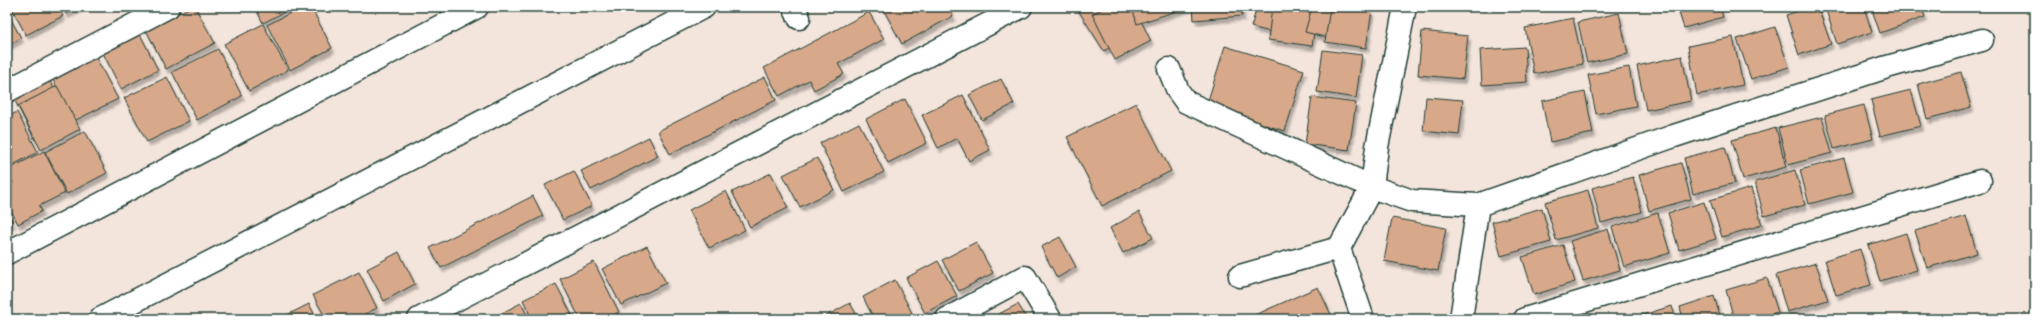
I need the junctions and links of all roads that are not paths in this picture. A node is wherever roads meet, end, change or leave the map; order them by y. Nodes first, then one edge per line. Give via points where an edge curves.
1 (168, 7) edge
2 (476, 7) edge
3 (704, 7) edge
4 (1021, 7) edge
5 (1405, 7) edge
6 (1982, 40) dead end
7 (1169, 69) dead end
8 (7, 90) edge
9 (1980, 181) dead end
10 (1372, 186) junction
11 (1478, 205) junction
12 (1339, 248) junction
13 (7, 253) edge
14 (1240, 276) dead end
15 (100, 319) edge
16 (419, 319) edge
17 (947, 319) edge
18 (1050, 319) edge
19 (1363, 319) edge
20 (1461, 319) edge
21 (1525, 319) edge

1 - 8 street
2 - 13 street
3 - 15 street
4 - 16 street
5 - 10 street via 1377,147
6 - 11 street via 1887,67 1689,131
7 - 10 street via 1178,91 1186,102
9 - 21 street
10 - 11 street via 1412,201
10 - 12 street
11 - 20 street
12 - 14 street
12 - 19 street
17 - 18 street via 1025,277

